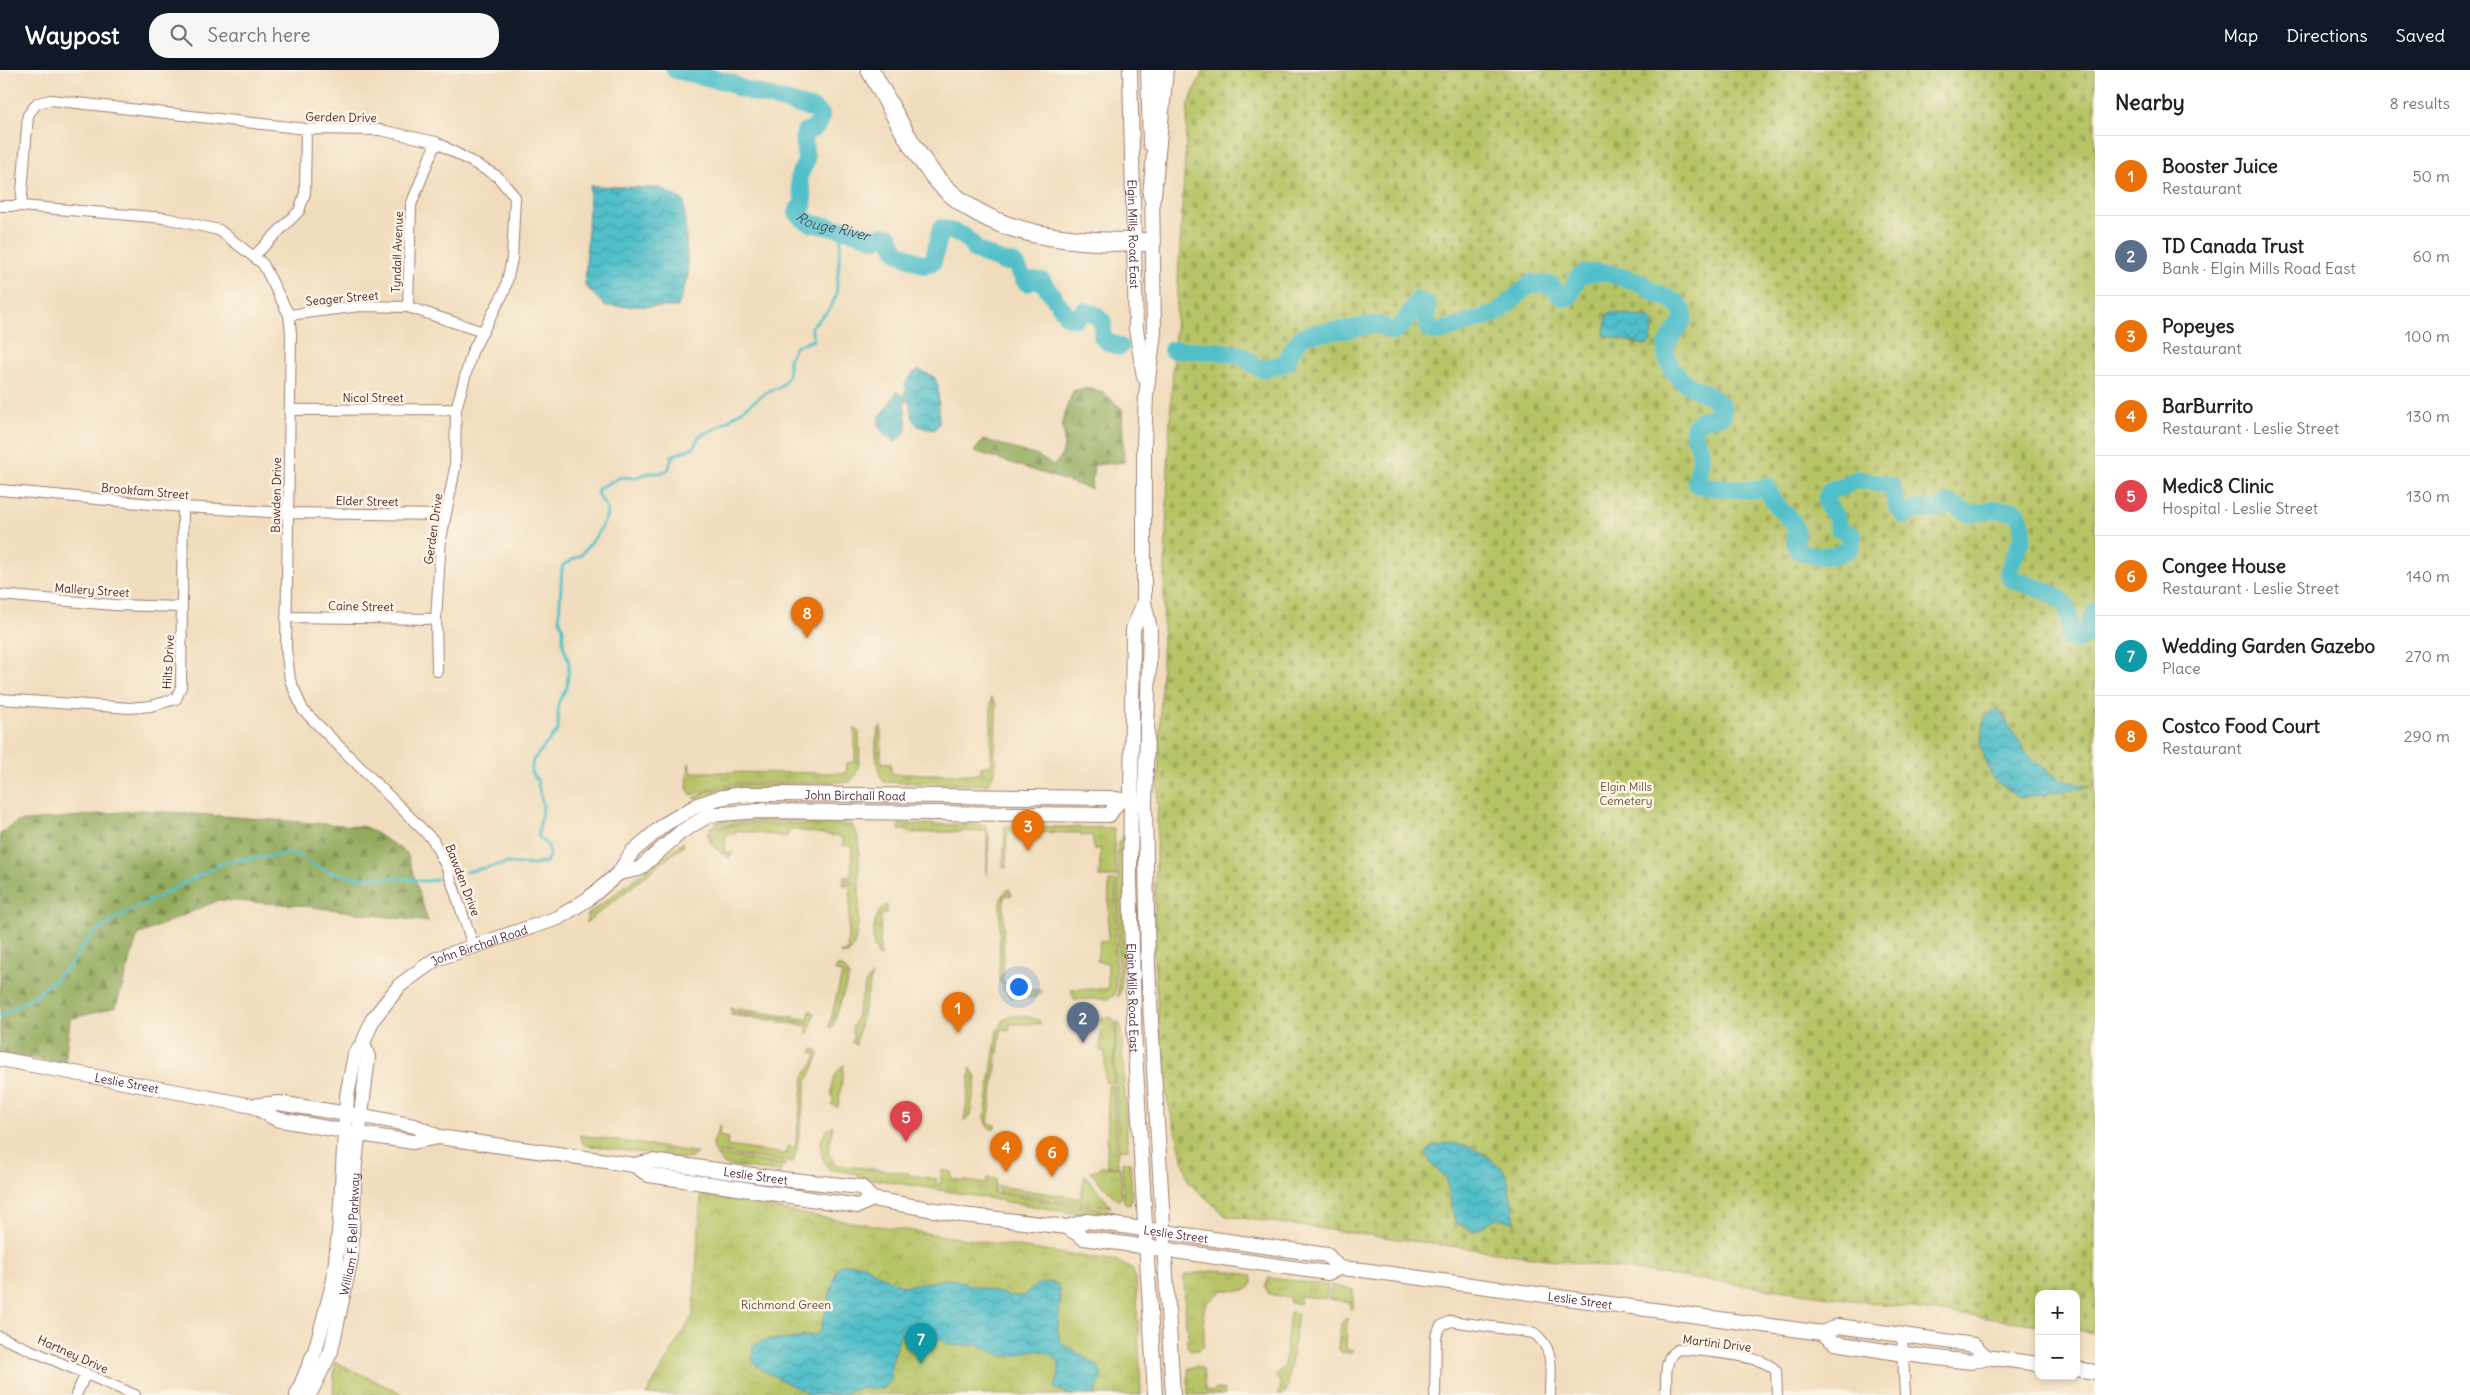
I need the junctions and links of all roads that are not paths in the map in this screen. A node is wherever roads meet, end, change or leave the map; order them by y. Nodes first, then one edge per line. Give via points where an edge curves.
1 (870, 70) edge
2 (1130, 70) edge
3 (1148, 70) edge
4 (1164, 70) edge
5 (306, 129) junction
6 (436, 142) junction
7 (1152, 195) junction
8 (0, 206) edge
9 (21, 206) junction
10 (1134, 242) junction
11 (1152, 242) junction
12 (254, 256) junction
13 (408, 307) junction
14 (289, 316) junction
15 (483, 332) junction
16 (1146, 396) junction
17 (456, 409) junction
18 (290, 410) junction
19 (0, 490) edge
20 (184, 507) junction
21 (288, 513) junction
22 (445, 515) junction
23 (0, 595) edge
24 (1144, 602) junction
25 (182, 607) junction
26 (286, 617) junction
27 (436, 619) junction
28 (437, 671) dead end
29 (0, 698) edge
30 (1125, 802) junction
31 (1145, 804) junction
32 (473, 945) junction
33 (363, 1043) junction
34 (0, 1059) edge
35 (253, 1106) junction
36 (345, 1115) junction
37 (362, 1117) junction
38 (344, 1131) junction
39 (360, 1134) junction
40 (439, 1137) junction
41 (634, 1165) junction
42 (872, 1199) junction
43 (1066, 1227) junction
44 (1145, 1228) junction
45 (1164, 1232) junction
46 (1145, 1246) junction
47 (1164, 1250) junction
48 (1339, 1268) junction
49 (1822, 1333) junction
50 (1902, 1336) junction
51 (0, 1337) edge
52 (316, 1348) junction
53 (331, 1351) junction
54 (1904, 1354) junction
55 (1986, 1357) junction
56 (2035, 1363) edge
57 (2080, 1370) edge
58 (2095, 1372) edge
59 (86, 1373) junction
60 (76, 1395) edge
61 (136, 1395) edge
62 (297, 1395) edge
63 (309, 1395) edge
64 (1155, 1395) edge
65 (1172, 1395) edge
66 (1435, 1395) edge
67 (1550, 1395) edge
68 (1666, 1395) edge
69 (1778, 1395) edge
70 (1905, 1395) edge

1 - 10 highway via 919,154 940,182 982,216 1031,234
2 - 10 main road, Elgin Mills Road East
3 - 7 main road, Elgin Mills Road East
4 - 7 highway
5 - 6 street, Gerden Drive via 380,130
5 - 9 street, Gerden Drive via 51,100 37,103 28,115
5 - 12 street via 305,193 299,211
6 - 13 street, Tyndall Avenue via 411,205
6 - 15 street, Gerden Drive via 497,176 515,197 512,259 505,290
7 - 11 main road, Elgin Mills Road East
8 - 9 street, Bawden Drive
9 - 12 street, Bawden Drive via 166,218 219,230
10 - 11 highway
10 - 16 main road, Elgin Mills Road East via 1136,329
11 - 16 main road, Elgin Mills Road East via 1154,332
12 - 14 street, Bawden Drive via 263,264
13 - 14 street, Seager Street via 360,306
13 - 15 street, Seager Street
14 - 18 street, Bawden Drive
15 - 17 street, Gerden Drive via 472,352
16 - 24 main road, Elgin Mills Road East
17 - 18 street, Nicol Street
17 - 22 street, Gerden Drive via 455,468
18 - 21 street, Bawden Drive
19 - 20 street, Brookfam Street
20 - 21 street, Brookfam Street
20 - 25 street, Hilts Drive
21 - 22 street, Elder Street
21 - 26 street, Bawden Drive
22 - 27 street, Gerden Drive
23 - 25 street, Mallery Street
24 - 30 main road, Elgin Mills Road East via 1133,628
24 - 31 main road, Elgin Mills Road East via 1150,629
25 - 29 street, Hilts Drive via 180,691 172,701 141,708 116,708
26 - 27 street, Caine Street
26 - 32 street, Bawden Drive via 290,680 303,710 433,840 447,868
27 - 28 street, Gerden Drive
30 - 31 main road
30 - 32 main road, John Birchall Road via 1109,815 759,811 709,815 681,832 639,869 619,873 588,899 558,918
30 - 44 main road, Elgin Mills Road East
31 - 45 main road, Elgin Mills Road East via 1148,968
32 - 33 main road, John Birchall Road via 436,959 400,984 373,1019
33 - 36 main road, John Birchall Road via 355,1054
33 - 37 main road via 368,1057
34 - 35 main road, Leslie Street
35 - 36 main road, Leslie Street via 278,1103
35 - 38 main road, Leslie Street via 276,1120
36 - 37 main road, Leslie Street
36 - 38 main road, William F. Bell Parkway
37 - 39 main road, William F. Bell Parkway
37 - 40 main road, Leslie Street via 414,1126
38 - 39 main road, Leslie Street
38 - 52 main road, William F. Bell Parkway via 334,1280
39 - 40 main road, Leslie Street via 413,1142
39 - 53 main road, William F. Bell Parkway via 355,1162 351,1258
40 - 41 main road, Leslie Street
41 - 42 main road, Leslie Street via 649,1175 780,1195 858,1206
41 - 42 main road, Leslie Street via 652,1161 861,1187
42 - 43 main road, Leslie Street via 963,1215
43 - 44 main road, Leslie Street via 1087,1221
43 - 46 main road, Leslie Street via 1084,1238
44 - 45 main road, Leslie Street
44 - 46 main road, Elgin Mills Road East
45 - 47 main road, Elgin Mills Road East
45 - 48 main road, Leslie Street via 1327,1255
46 - 47 main road, Leslie Street
46 - 64 main road, Elgin Mills Road East
47 - 48 main road, Leslie Street via 1328,1273
47 - 65 main road, Elgin Mills Road East
48 - 49 main road, Leslie Street
49 - 50 main road, Leslie Street via 1838,1326
49 - 54 main road, Leslie Street via 1835,1343
50 - 54 street
50 - 55 main road, Leslie Street via 1974,1344
51 - 59 street, Hartney Drive
52 - 53 street
52 - 62 main road, William F. Bell Parkway
53 - 63 main road, William F. Bell Parkway
54 - 55 main road, Leslie Street via 1971,1362
54 - 70 street
55 - 56 main road, Leslie Street
57 - 58 main road
59 - 60 street
59 - 61 street, Hartney Drive
66 - 67 street via 1436,1336 1441,1326 1451,1321 1534,1333 1545,1342 1550,1355
68 - 69 street, Martini Drive via 1668,1362 1671,1354 1680,1349 1740,1356 1768,1363 1776,1371

